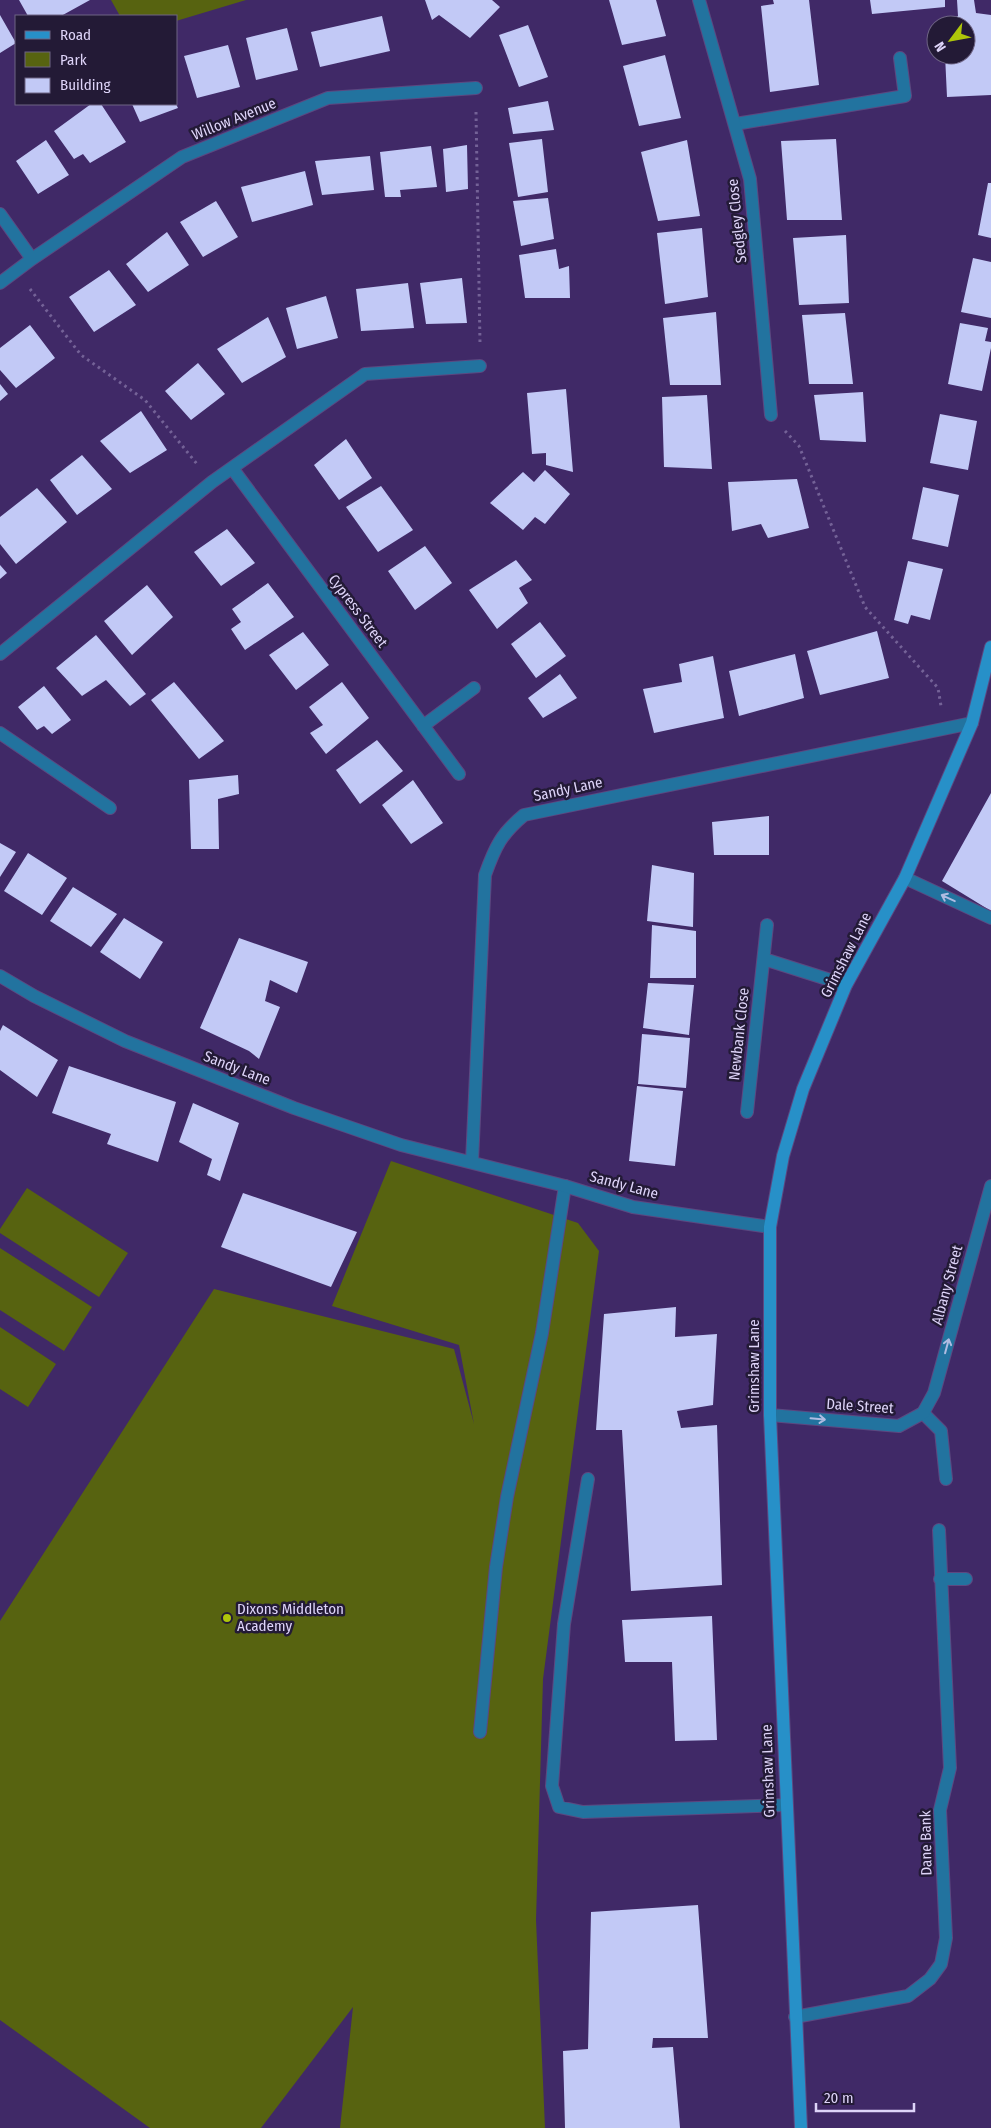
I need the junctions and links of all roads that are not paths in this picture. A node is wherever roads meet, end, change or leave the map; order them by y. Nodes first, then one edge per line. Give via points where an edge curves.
1 (699, 0) edge
2 (900, 58) dead end
3 (476, 88) road end
4 (735, 124) junction
5 (0, 214) edge
6 (32, 259) junction
7 (0, 283) edge
8 (480, 366) road end
9 (771, 415) road end
10 (232, 468) junction
11 (991, 647) edge
12 (0, 654) edge
13 (474, 688) dead end
14 (972, 723) junction
15 (423, 726) junction
16 (0, 733) edge
17 (459, 774) dead end
18 (110, 808) dead end
19 (904, 878) junction
20 (991, 918) edge
21 (768, 925) dead end
22 (764, 959) junction
23 (0, 976) edge
24 (846, 985) junction
25 (747, 1112) dead end
26 (472, 1162) junction
27 (565, 1186) junction
28 (991, 1186) edge
29 (770, 1227) junction
30 (923, 1413) junction
31 (770, 1415) junction
32 (946, 1478) dead end
33 (588, 1479) dead end
34 (939, 1530) dead end
35 (940, 1579) junction
36 (966, 1579) dead end
37 (480, 1732) dead end
38 (786, 1805) junction
39 (795, 2017) junction
40 (801, 2128) edge

1 - 4 street, Sedgley Close
2 - 4 street via 905,96
3 - 6 street, Willow Avenue via 328,98 182,157
4 - 9 street, Sedgley Close via 750,179
5 - 6 street
6 - 7 street, Willow Avenue
8 - 10 street via 366,374
10 - 12 street
10 - 15 street, Cypress Street
11 - 14 main road, Grimshaw Lane
13 - 15 street
14 - 19 main road, Grimshaw Lane
14 - 26 street, Sandy Lane via 524,815 510,826 495,845 485,875
15 - 17 street, Cypress Street
16 - 18 street
20 -> 19 street
19 - 24 main road, Grimshaw Lane
21 - 22 street, Newbank Close
22 - 24 street
22 - 25 street, Newbank Close
23 - 26 street, Sandy Lane via 134,1045 294,1108 402,1145
24 - 29 main road, Grimshaw Lane via 803,1089 783,1156
26 - 27 street, Sandy Lane
27 - 29 street, Sandy Lane via 633,1208
27 - 37 street via 542,1333 507,1496 496,1567
30 -> 28 street, Albany Street via 934,1393
29 - 31 main road, Grimshaw Lane
31 -> 30 street, Dale Street via 899,1426
30 - 32 street via 941,1431
31 - 38 main road, Grimshaw Lane
33 - 38 street via 564,1624 552,1786 559,1807 583,1812
34 - 35 street, Dane Bank
35 - 36 street
35 - 39 street, Dane Bank via 950,1768 940,1810 946,1938 941,1964 930,1979 908,1996
38 - 39 main road, Grimshaw Lane
39 - 40 main road, Grimshaw Lane

